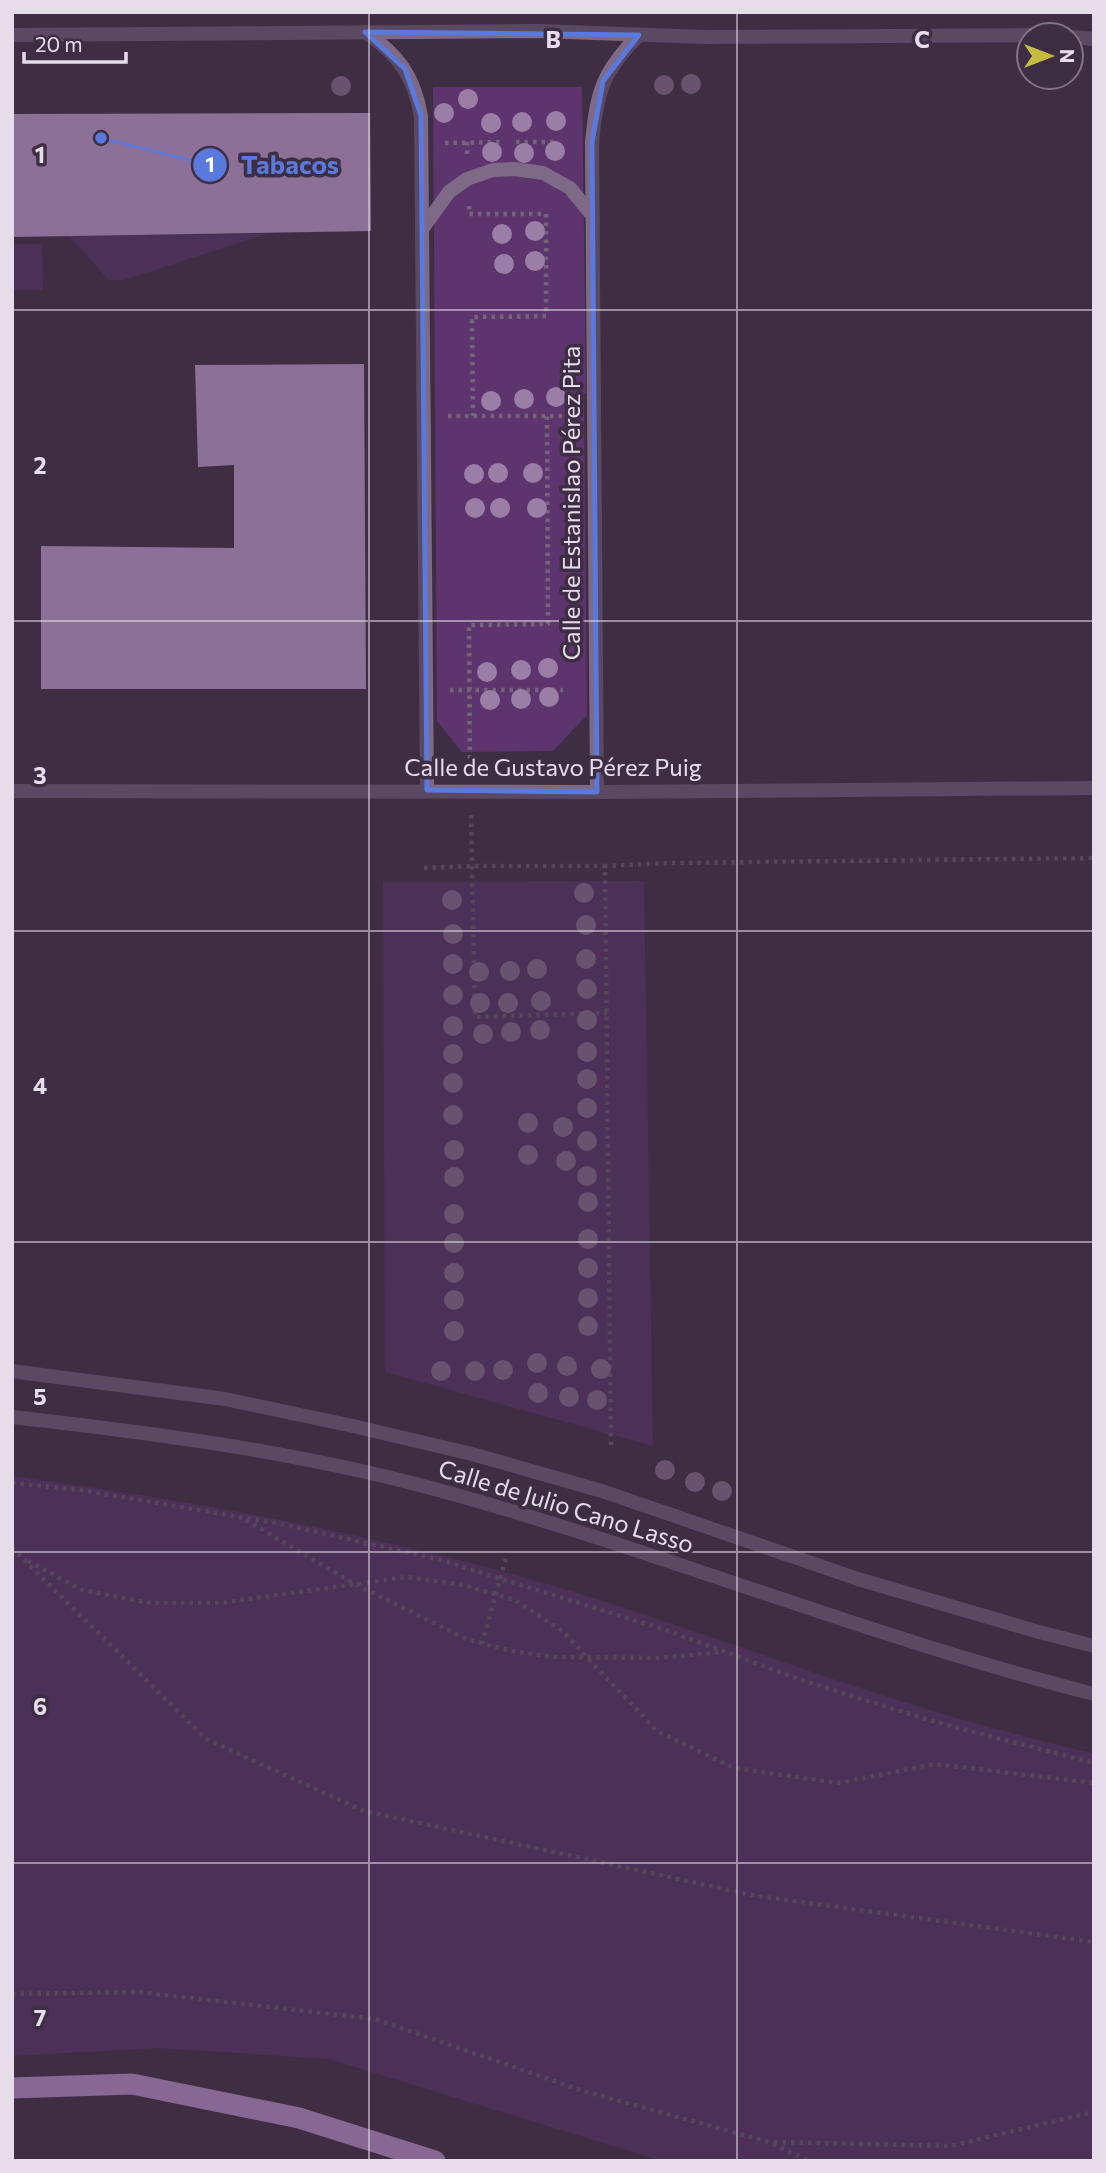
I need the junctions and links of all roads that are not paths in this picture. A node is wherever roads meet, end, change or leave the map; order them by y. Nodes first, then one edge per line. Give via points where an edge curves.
1 (365, 32) junction
2 (12, 35) edge
3 (639, 35) junction
4 (1015, 35) edge
5 (592, 215) junction
6 (423, 228) junction
7 (1094, 788) edge
8 (427, 790) junction
9 (12, 791) edge
10 (597, 792) junction
11 (12, 1371) edge
12 (12, 1417) edge
13 (1094, 1646) edge
14 (1094, 1694) edge
15 (12, 2088) edge
16 (435, 2161) edge

1 - 2 street
1 - 3 street
1 - 6 street via 405,69 418,97
3 - 4 street
3 - 5 street, Calle de Estanislao Pérez Pita via 614,61 596,105
5 - 6 street via 570,188 543,173 493,170 467,178 449,192
5 - 10 street, Calle de Estanislao Pérez Pita
6 - 8 street
7 - 10 street, Calle de Gustavo Pérez Puig
8 - 9 street, Calle de Gustavo Pérez Puig
8 - 10 street, Calle de Gustavo Pérez Puig
11 - 13 street, Calle de Julio Cano Lasso via 225,1399 472,1454 603,1491 858,1579
12 - 14 street, Calle de Julio Cano Lasso via 218,1444 348,1467 458,1495 590,1534 842,1620
15 - 16 highway via 132,2084 299,2118

